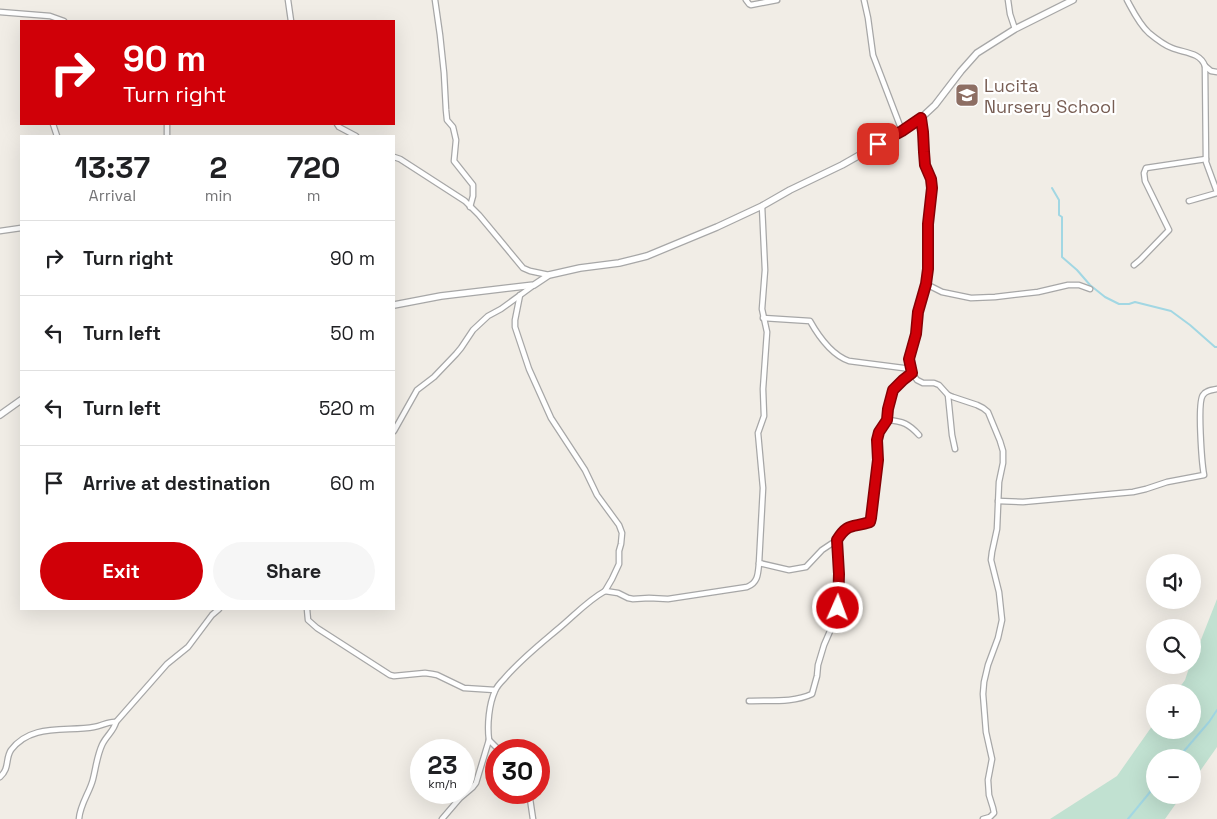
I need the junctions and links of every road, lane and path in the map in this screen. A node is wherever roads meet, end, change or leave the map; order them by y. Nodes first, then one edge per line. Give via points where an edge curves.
1 (288, 0) edge
2 (435, 0) edge
3 (746, 0) edge
4 (777, 0) edge
5 (864, 0) edge
6 (1008, 0) edge
7 (1073, 0) edge
8 (1127, 0) edge
9 (0, 12) edge
10 (61, 20) edge
11 (291, 20) edge
12 (1015, 29) junction
13 (1205, 66) junction
14 (1217, 72) edge
15 (921, 118) junction
16 (338, 125) edge
17 (902, 131) junction
18 (354, 135) edge
19 (395, 157) edge
20 (1206, 159) junction
21 (1217, 193) edge
22 (1189, 201) dead end
23 (762, 206) junction
24 (470, 207) junction
25 (20, 228) edge
26 (0, 231) edge
27 (1134, 265) dead end
28 (549, 275) junction
29 (926, 284) junction
30 (534, 285) junction
31 (1090, 289) dead end
32 (520, 295) junction
33 (395, 305) edge
34 (763, 318) junction
35 (912, 371) junction
36 (1217, 389) edge
37 (948, 395) junction
38 (20, 401) edge
39 (0, 415) edge
40 (887, 420) junction
41 (395, 429) edge
42 (919, 435) dead end
43 (955, 449) dead end
44 (998, 501) junction
45 (837, 540) junction
46 (759, 564) junction
47 (605, 591) junction
48 (218, 610) edge
49 (307, 610) edge
50 (495, 690) junction
51 (749, 701) dead end
52 (116, 722) junction
53 (489, 739) edge
54 (485, 751) edge
55 (0, 777) edge
56 (531, 804) edge
57 (80, 819) edge
58 (442, 819) edge
59 (533, 819) edge
60 (982, 819) edge

1 - 11 street
2 - 24 street via 446,110 456,140 454,161 473,185
3 - 4 street via 752,5
5 - 17 street via 873,55
6 - 12 street
7 - 12 street
8 - 13 street via 1149,33 1169,47 1197,56
9 - 10 street via 50,16
12 - 15 street via 977,54
13 - 14 street
13 - 20 street
15 - 17 street
15 - 29 street via 925,165 932,188
16 - 18 street
17 - 23 street
19 - 24 street via 456,194
20 - 21 street
20 - 27 street via 1146,168 1145,181 1169,230
21 - 22 street
23 - 28 street via 648,256
23 - 34 street via 766,270
24 - 28 street via 523,268
25 - 26 street
28 - 30 street
29 - 31 street via 942,292 971,298 1038,292 1068,285
29 - 35 street via 909,359
30 - 32 street
30 - 33 street
32 - 41 street via 488,316 456,354 417,390
32 - 47 street via 515,327 536,387 551,418 622,533 619,564
34 - 35 street via 810,321 840,358
34 - 46 street via 767,332 764,416 758,432 763,488
35 - 37 street via 918,380 939,385
35 - 40 street via 893,390
36 - 44 street via 1201,396 1204,475 1133,492 1023,502
37 - 43 street
37 - 44 street via 988,412 1004,451
38 - 39 street
40 - 42 street via 904,422
40 - 45 street via 877,440 878,460 870,522 846,528
44 - 60 street via 991,560 1002,620 983,694 992,759 989,795 994,813
45 - 46 street via 806,567 790,570
45 - 51 street via 837,614 824,645 812,694 796,699
46 - 47 street via 756,582 752,585 722,591 668,599 634,599
47 - 50 street via 532,650
48 - 52 street via 188,648 167,664
49 - 50 street via 308,620 317,628 390,675 432,674 464,688
50 - 53 street
52 - 55 street via 26,736 12,749
52 - 57 street via 102,745
54 - 58 street via 473,787
56 - 59 street

